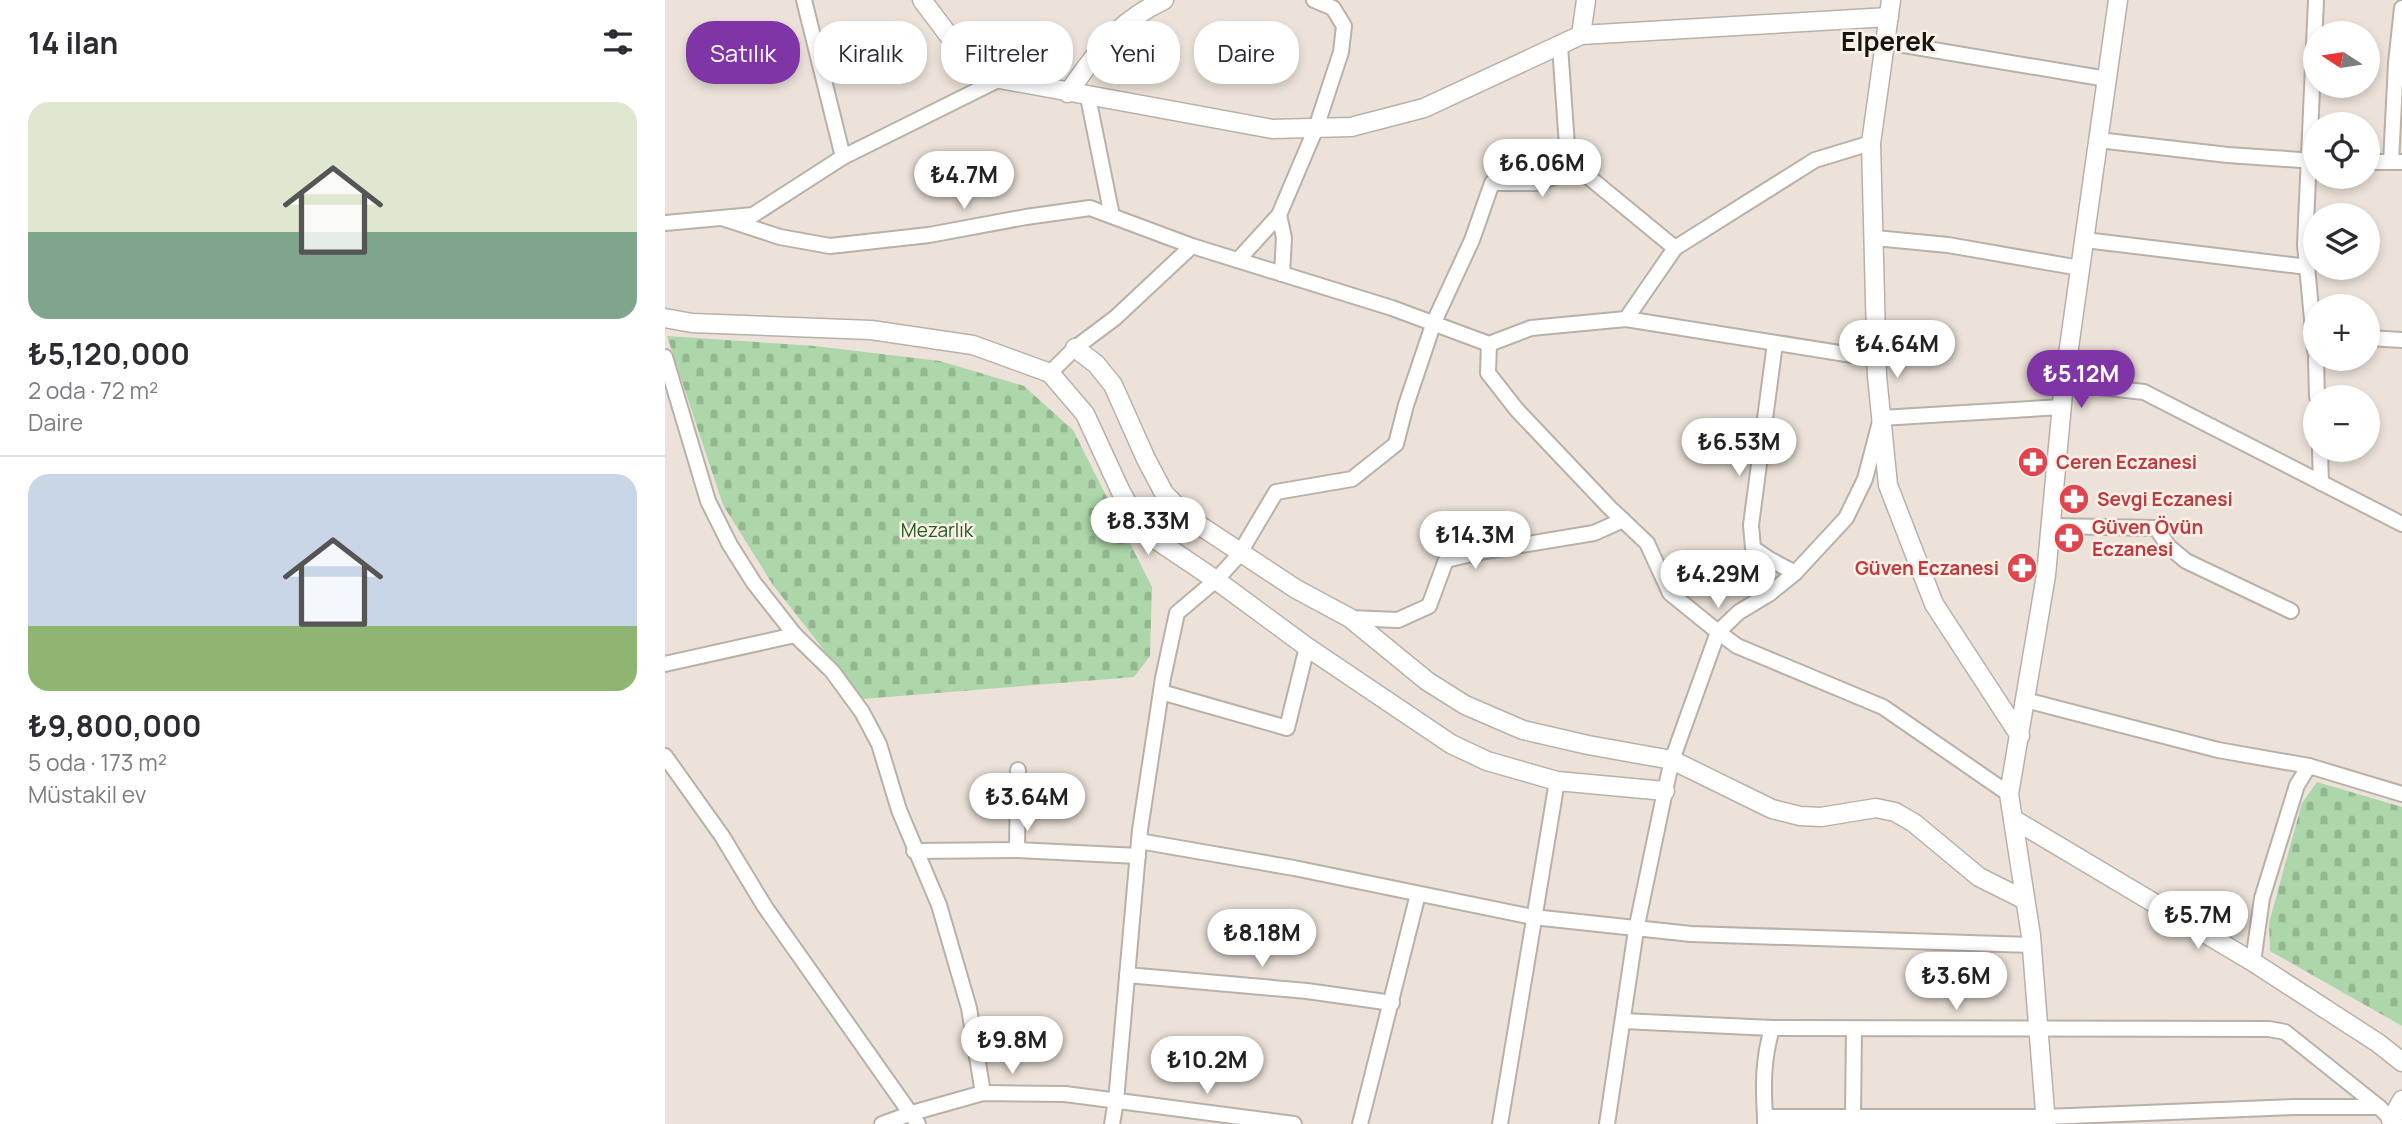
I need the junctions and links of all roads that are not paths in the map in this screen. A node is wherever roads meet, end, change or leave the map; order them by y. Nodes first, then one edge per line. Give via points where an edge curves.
1 (804, 0) edge
2 (922, 0) edge
3 (1164, 0) edge
4 (1314, 0) edge
5 (1586, 0) edge
6 (2118, 0) edge
7 (2316, 0) edge
8 (1890, 8) edge
9 (2402, 8) edge
10 (941, 25) edge
11 (1581, 35) junction
12 (1886, 43) junction
13 (1560, 46) junction
14 (2399, 63) edge
15 (2106, 79) junction
16 (990, 84) edge
17 (1024, 84) edge
18 (1068, 93) junction
19 (1088, 97) junction
20 (2313, 112) edge
21 (1316, 128) junction
22 (2098, 141) junction
23 (1871, 143) junction
24 (843, 157) junction
25 (1568, 160) junction
26 (2303, 160) edge
27 (2396, 162) edge
28 (1279, 215) junction
29 (1112, 216) junction
30 (722, 218) junction
31 (665, 223) edge
32 (1875, 238) junction
33 (2085, 240) junction
34 (1192, 246) junction
35 (1675, 248) junction
36 (1238, 260) junction
37 (2303, 266) edge
38 (2080, 268) junction
39 (1282, 274) junction
40 (665, 318) edge
41 (1626, 319) junction
42 (1434, 322) junction
43 (2380, 339) edge
44 (2402, 340) edge
45 (1775, 343) junction
46 (1489, 345) junction
47 (1075, 348) junction
48 (665, 357) edge
49 (1877, 359) junction
50 (1050, 373) junction
51 (2064, 383) junction
52 (2062, 408) junction
53 (1881, 418) junction
54 (2320, 462) edge
55 (2321, 483) junction
56 (1623, 520) junction
57 (2402, 524) edge
58 (2051, 526) junction
59 (1240, 552) junction
60 (1795, 573) junction
61 (1216, 580) junction
62 (2291, 611) dead end
63 (1350, 618) junction
64 (1718, 632) junction
65 (795, 635) junction
66 (1307, 647) junction
67 (665, 664) edge
68 (1161, 692) junction
69 (2025, 700) junction
70 (2020, 736) junction
71 (665, 756) edge
72 (1672, 760) junction
73 (2309, 766) junction
74 (1018, 770) dead end
75 (1557, 781) junction
76 (1664, 791) junction
77 (2010, 794) junction
78 (2402, 794) edge
79 (2013, 819) junction
80 (1138, 849) junction
81 (1017, 850) junction
82 (914, 851) junction
83 (1418, 894) junction
84 (2025, 900) junction
85 (1533, 917) junction
86 (1636, 930) junction
87 (2031, 945) junction
88 (2253, 962) junction
89 (1127, 975) junction
90 (1392, 1003) junction
91 (1623, 1021) junction
92 (1772, 1028) junction
93 (1854, 1029) junction
94 (2038, 1030) junction
95 (2402, 1062) edge
96 (983, 1093) junction
97 (2402, 1100) edge
98 (1116, 1101) junction
99 (1853, 1116) junction
100 (2389, 1117) edge
101 (1197, 1118) edge
102 (915, 1119) edge
103 (1765, 1120) edge
104 (2046, 1120) edge
105 (882, 1124) edge
106 (1112, 1124) edge
107 (1294, 1124) edge
108 (1360, 1124) edge
109 (1500, 1124) edge
110 (1607, 1124) edge

1 - 24 street
2 - 10 street
3 - 18 street via 1142,11 1098,48
4 - 21 street via 1333,8 1344,26 1341,52
5 - 11 street
6 - 15 street
7 - 20 street
8 - 11 street
8 - 12 street
9 - 14 street
11 - 13 street
12 - 15 street
12 - 23 street
13 - 21 street via 1425,108 1351,127
13 - 25 street
14 - 27 street
15 - 22 street
16 - 24 street
17 - 18 street
18 - 19 street
19 - 21 street via 1272,129
19 - 29 street
21 - 28 street
22 - 26 street
22 - 33 street
23 - 32 street
23 - 35 street via 1815,160
24 - 30 street via 753,215
25 - 35 street
25 - 42 street via 1555,177 1535,183 1492,183
28 - 36 street
28 - 39 street via 1284,238
29 - 30 street via 1090,208 830,246 780,237
29 - 34 street
30 - 31 street
32 - 38 street via 1948,245
32 - 49 street
33 - 37 street
33 - 38 street
34 - 36 street
34 - 47 street via 1115,318
35 - 41 street
36 - 39 street
38 - 51 street
39 - 42 street
40 - 50 street via 871,330 973,345
41 - 45 street
41 - 46 street via 1531,328
42 - 46 street
42 - 59 street via 1396,443 1352,479 1276,492
43 - 44 street
45 - 49 street
45 - 60 street via 1751,525 1753,548
46 - 56 street via 1488,373 1517,410
47 - 50 street
47 - 59 street via 1114,385 1164,493 1187,517
48 - 65 street via 708,501 754,583
49 - 53 street
50 - 61 street via 1085,414 1143,531
51 - 52 street
51 - 55 street via 2144,392
52 - 53 street
52 - 58 street
53 - 60 street via 1865,479 1846,518
53 - 70 street via 1888,485 1934,604
54 - 55 street
55 - 57 street
56 - 63 street via 1594,533 1446,560 1429,606 1398,620
56 - 64 street via 1647,543 1670,593
58 - 62 street via 2156,528 2186,561
58 - 69 street
59 - 61 street
59 - 63 street
60 - 64 street
61 - 66 street
61 - 68 street via 1177,613
63 - 72 street via 1427,681 1465,705 1523,730
64 - 72 street
64 - 77 street via 1737,646 1884,708
65 - 67 street
65 - 82 street via 832,671 873,733
66 - 68 street via 1287,727
66 - 75 street via 1451,744 1487,761
68 - 80 street
69 - 70 street
69 - 73 street via 2218,750
70 - 77 street
71 - 102 street
72 - 76 street
72 - 84 street via 1772,809 1800,816 1876,808 1895,812 1915,823 1979,877
73 - 78 street
73 - 88 street via 2297,785 2262,898
74 - 81 street
75 - 76 street
75 - 85 street
76 - 86 street
77 - 79 street
79 - 84 street
79 - 88 street
80 - 81 street
80 - 83 street via 1294,868
80 - 89 street
81 - 82 street
82 - 96 street via 939,905 969,1008
83 - 85 street
83 - 90 street
84 - 87 street
85 - 86 street
85 - 109 street
86 - 87 street
86 - 91 street
87 - 94 street
88 - 95 street
89 - 90 street via 1307,990
89 - 98 street
90 - 108 street
91 - 92 street
91 - 110 street
92 - 93 street
92 - 103 street via 1763,1068
93 - 94 street
93 - 99 street
94 - 100 street via 2284,1032
94 - 104 street
96 - 98 street via 1065,1094
96 - 102 street
97 - 100 street
98 - 101 street
98 - 106 street
99 - 103 street
99 - 104 street
100 - 104 street via 2281,1107
101 - 107 street
102 - 105 street

